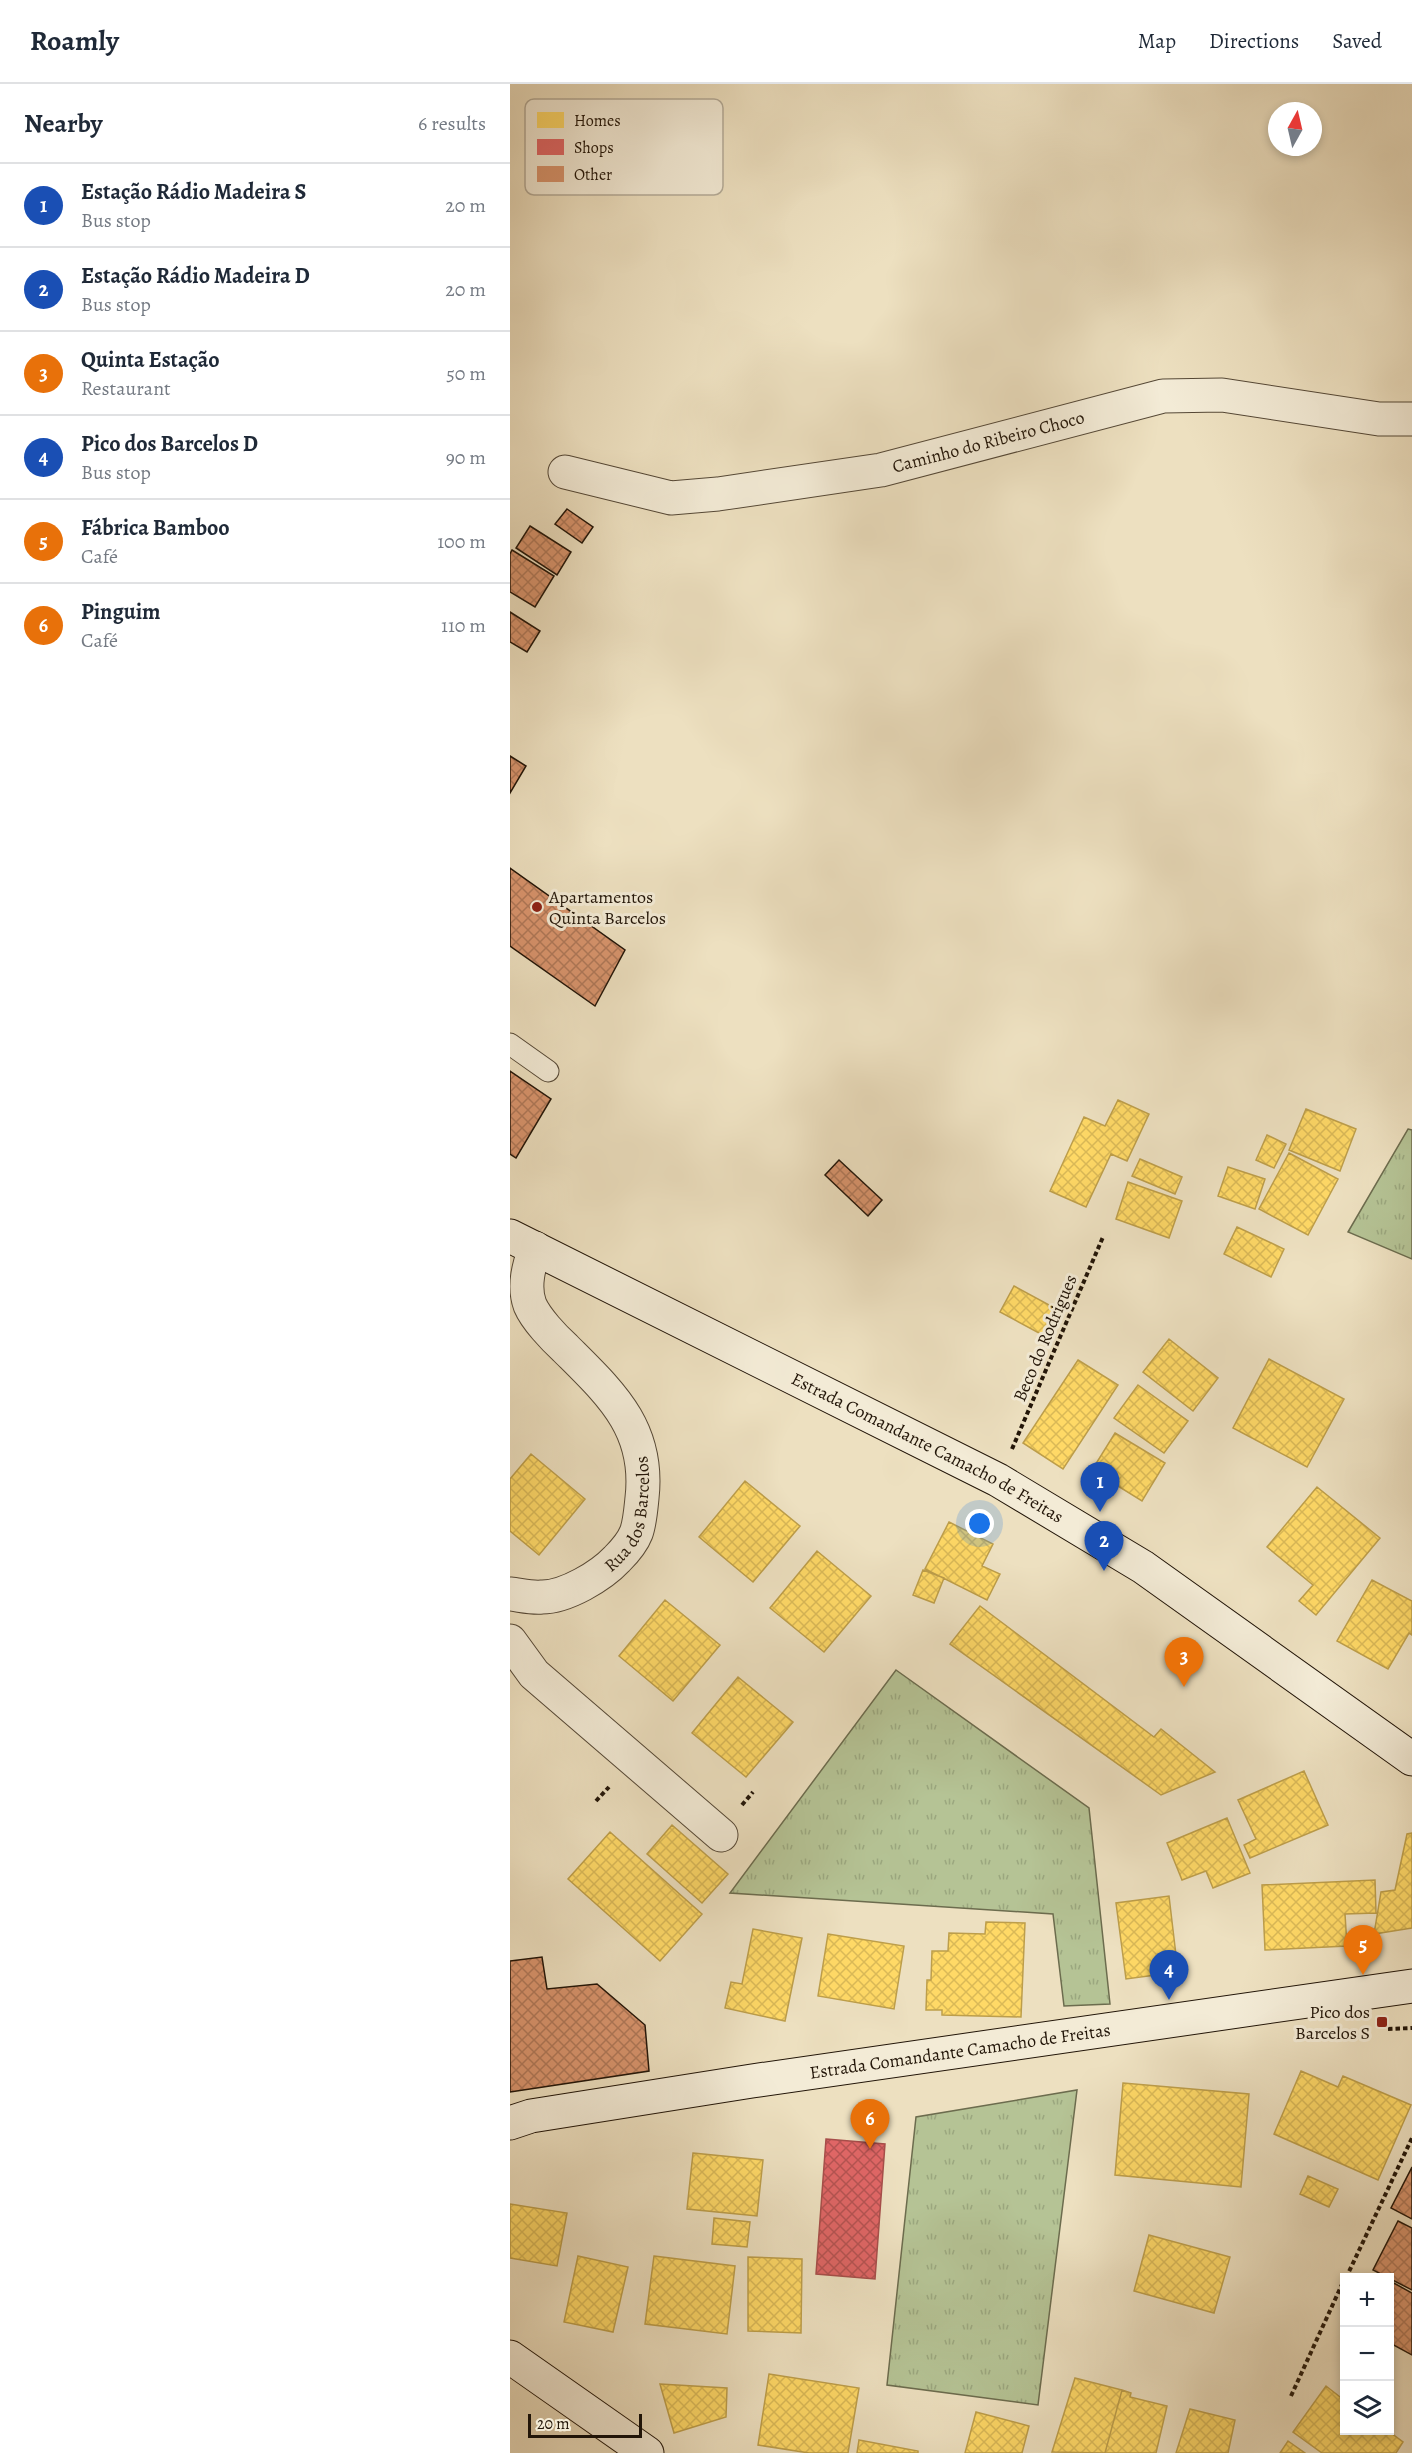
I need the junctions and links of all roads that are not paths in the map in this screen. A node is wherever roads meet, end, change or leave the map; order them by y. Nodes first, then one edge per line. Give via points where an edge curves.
1 (1412, 419) edge
2 (564, 472) dead end
3 (510, 1044) edge
4 (548, 1071) dead end
5 (523, 1242) edge
6 (510, 1594) edge
7 (510, 1641) edge
8 (1412, 1759) edge
9 (721, 1835) dead end
10 (1412, 1986) edge
11 (510, 2123) edge
12 (510, 2357) edge
13 (647, 2453) edge

1 - 2 main road, Caminho do Ribeiro Choco via 1379,419 1222,395 1163,396 881,470 718,494 671,498
3 - 4 lane
5 - 6 main road, Rua dos Barcelos via 530,1305 629,1421 639,1443 644,1488 639,1530 614,1562 586,1584 543,1598
5 - 8 main road, Estrada Comandante Camacho de Freitas via 998,1480 1143,1567
7 - 9 main road via 534,1674
10 - 11 main road, Estrada Comandante Camacho de Freitas via 752,2081 531,2116
12 - 13 main road

